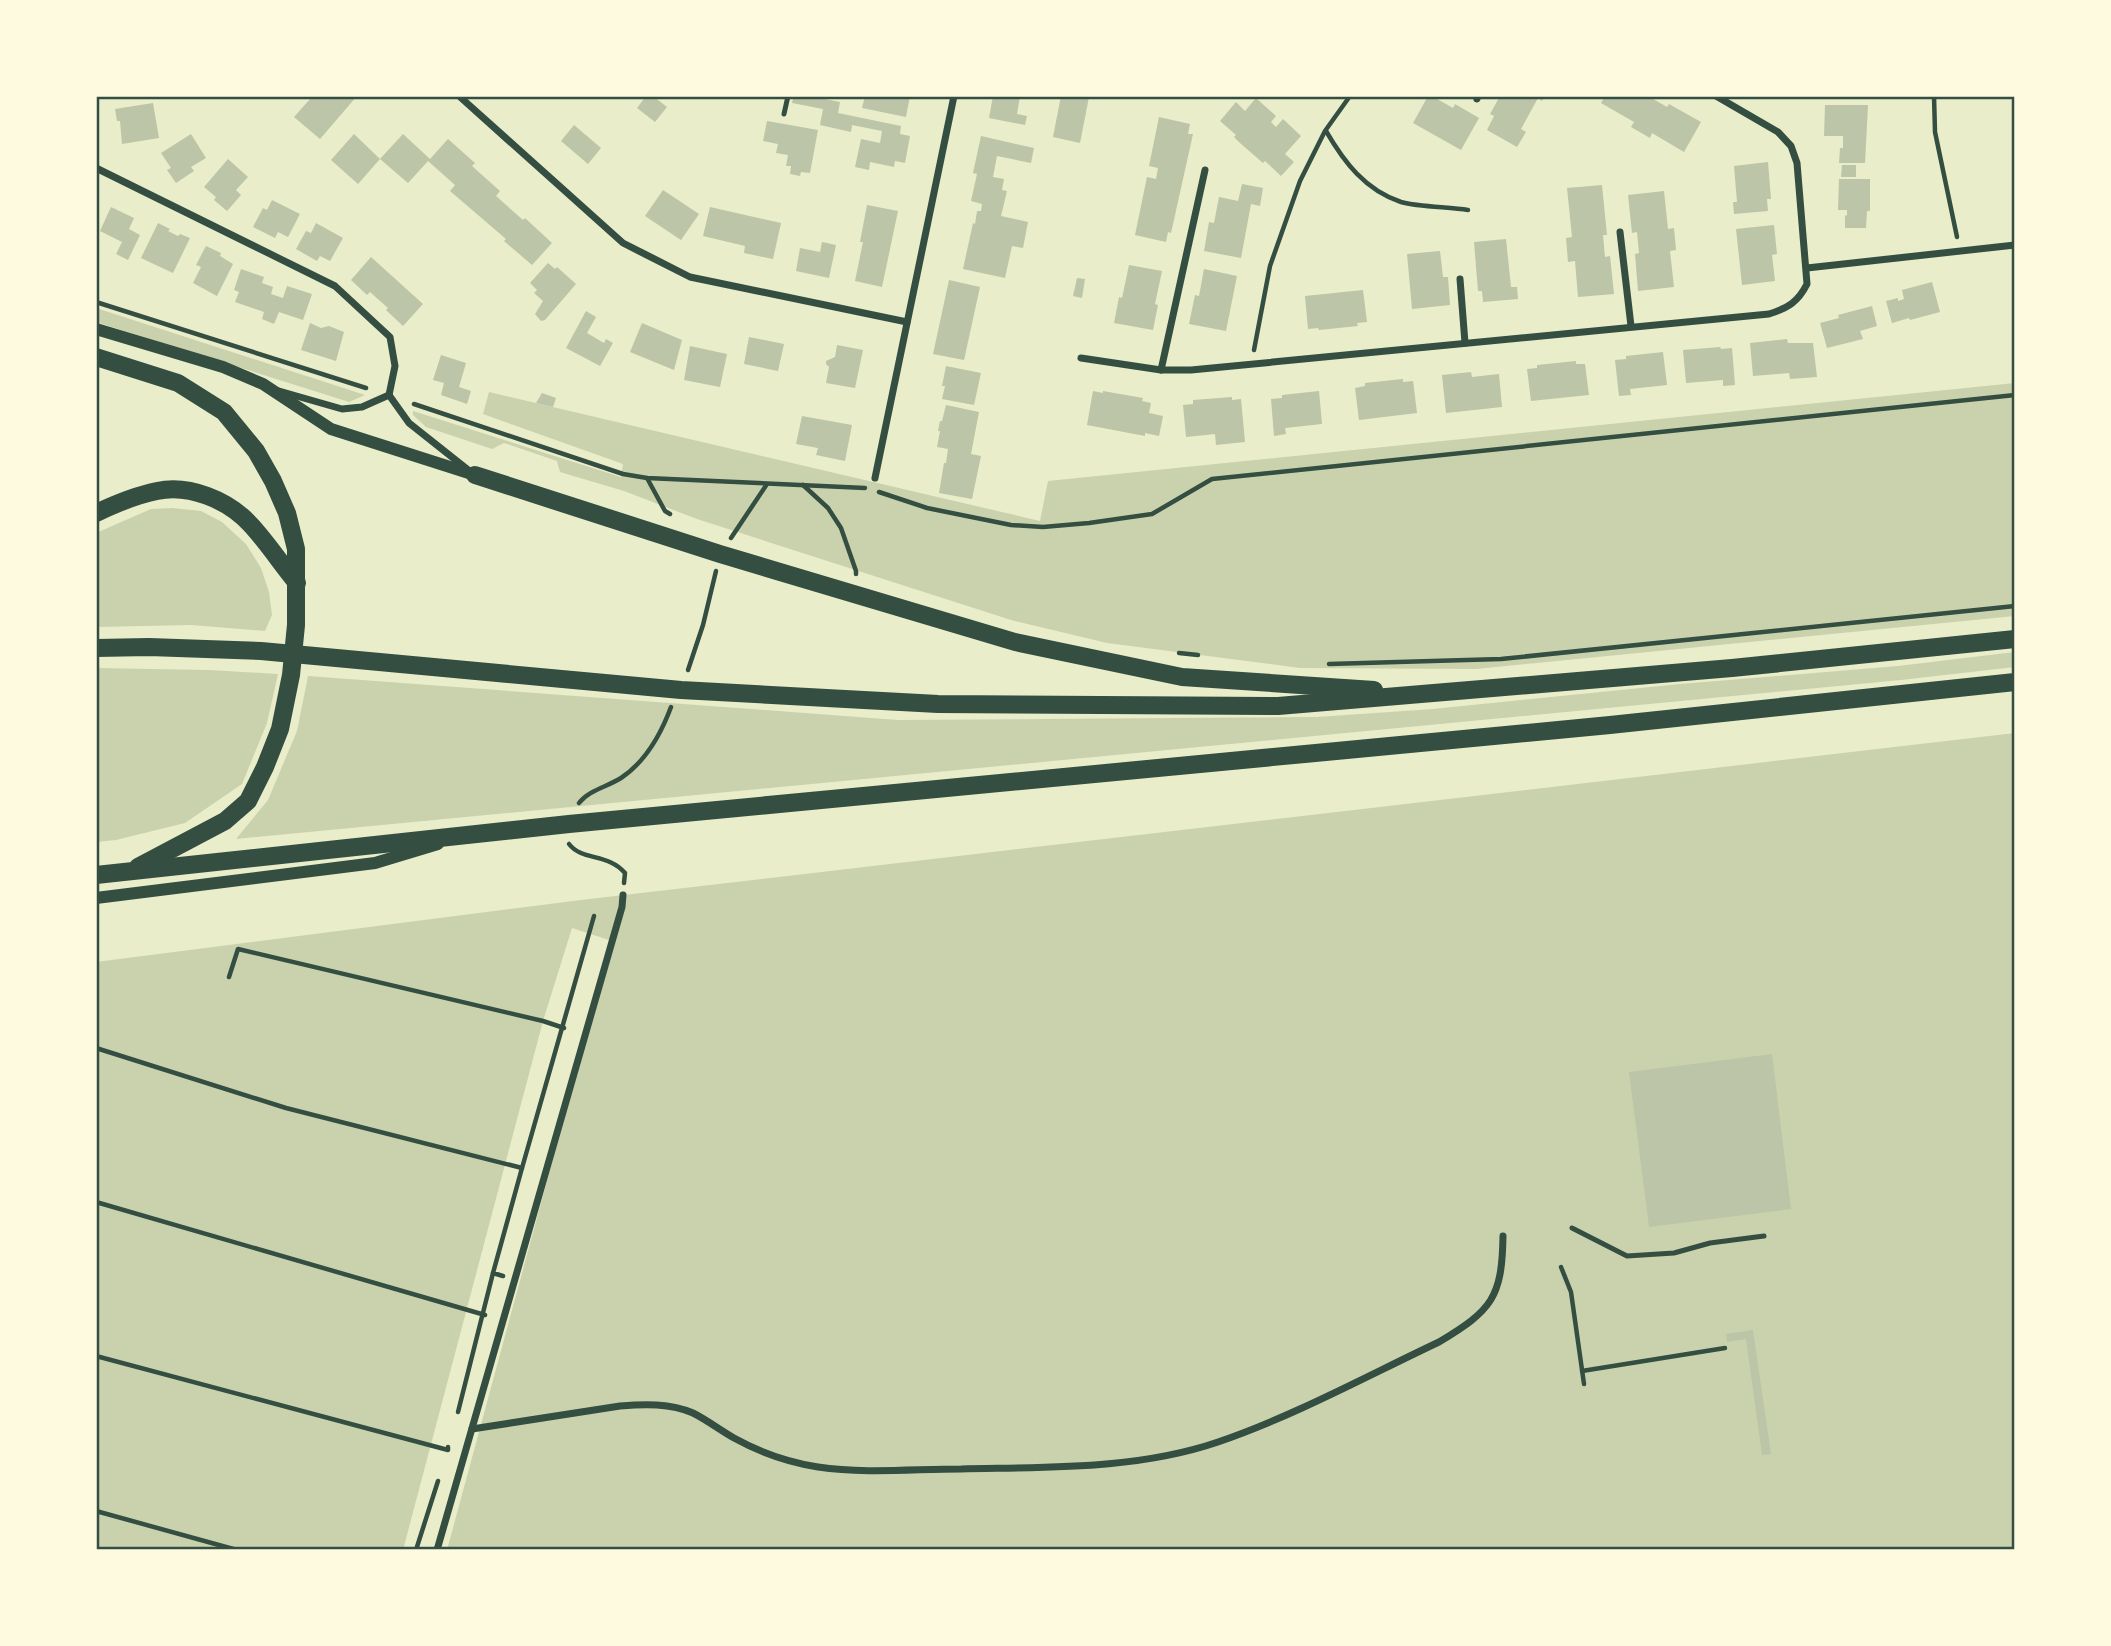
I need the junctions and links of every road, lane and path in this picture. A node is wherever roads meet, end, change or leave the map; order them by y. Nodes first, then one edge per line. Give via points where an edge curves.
1 (459, 96) edge
2 (788, 96) edge
3 (954, 96) edge
4 (1350, 96) edge
5 (1716, 96) edge
6 (1934, 96) edge
7 (784, 114) dead end
8 (1325, 131) junction
9 (96, 167) edge
10 (1205, 170) dead end
11 (1468, 210) dead end
12 (1620, 232) dead end
13 (2015, 245) edge
14 (1960, 251) junction
15 (1807, 268) junction
16 (1460, 279) dead end
17 (96, 296) edge
18 (98, 302) edge
19 (907, 322) junction
20 (1631, 326) junction
21 (96, 329) edge
22 (1465, 343) junction
23 (96, 357) edge
24 (1081, 358) dead end
25 (1251, 364) junction
26 (1161, 370) junction
27 (263, 384) junction
28 (389, 395) junction
29 (2015, 395) edge
30 (475, 475) junction
31 (647, 478) junction
32 (875, 478) dead end
33 (803, 485) junction
34 (96, 513) edge
35 (673, 516) dead end
36 (718, 534) dead end
37 (743, 543) dead end
38 (854, 582) dead end
39 (297, 583) junction
40 (2015, 606) edge
41 (2015, 639) edge
42 (96, 648) edge
43 (1166, 652) dead end
44 (1207, 656) dead end
45 (1317, 664) dead end
46 (2015, 682) edge
47 (1433, 694) junction
48 (473, 834) junction
49 (128, 872) junction
50 (96, 875) edge
51 (623, 895) dead end
52 (96, 898) edge
53 (594, 916) dead end
54 (229, 976) dead end
55 (564, 1028) junction
56 (96, 1048) edge
57 (522, 1168) junction
58 (96, 1202) edge
59 (1572, 1228) dead end
60 (1503, 1236) dead end
61 (1764, 1236) dead end
62 (1560, 1268) dead end
63 (492, 1273) junction
64 (514, 1280) junction
65 (484, 1315) junction
66 (503, 1320) junction
67 (1725, 1349) dead end
68 (96, 1356) edge
69 (1583, 1371) junction
70 (1584, 1384) dead end
71 (455, 1423) dead end
72 (472, 1429) junction
73 (451, 1436) dead end
74 (448, 1450) junction
75 (444, 1462) dead end
76 (440, 1475) dead end
77 (96, 1511) edge
78 (237, 1550) edge
79 (416, 1550) edge
80 (437, 1550) edge

1 - 19 street via 623,243 690,277
2 - 7 lane
3 - 19 street
4 - 8 path
5 - 15 street via 1778,132 1791,146 1797,163
6 - 14 path via 1935,132
8 - 11 path via 1366,184 1402,202
8 - 25 path via 1300,181 1270,266
9 - 28 street via 335,286 390,337 395,366
10 - 26 street
12 - 20 street
13 - 14 street
14 - 15 street
15 - 20 street via 1807,284 1800,299 1785,309
16 - 22 street
17 - 18 path
18 - 28 path
19 - 32 street
20 - 22 street
21 - 27 street via 223,367
22 - 25 street
23 - 39 main road via 178,383 224,412 256,451 287,513 296,548
24 - 26 street
25 - 26 street
27 - 28 street via 342,409 362,407
27 - 30 street via 331,429
28 - 30 street via 409,423
28 - 31 path via 623,474
29 - 33 path via 1212,479 1152,514 1043,527 927,508 867,488
30 - 47 main road via 1015,642 1182,677
31 - 33 path
31 - 35 path via 665,511
33 - 38 path via 828,508 841,528 856,571
34 - 39 main road via 158,490 204,495 225,503 249,523
36 - 37 path
39 - 49 main road via 288,697 280,729 248,801 225,821
40 - 45 path via 1502,659
41 - 47 main road
42 - 47 main road via 261,651 681,690 938,704 1278,706
43 - 44 path
46 - 48 main road
48 - 49 main road
48 - 52 street via 375,863
49 - 50 main road
51 - 64 street
53 - 55 path
54 - 55 path via 237,949
55 - 57 path
56 - 57 path via 286,1108
57 - 63 path
58 - 65 path
59 - 61 lane via 1627,1256 1674,1253
60 - 72 street via 1496,1292 1460,1329 1256,1427 1215,1443 1151,1458 1052,1467 821,1467 764,1453 691,1413 643,1405
62 - 69 path via 1571,1292
63 - 64 path
63 - 65 path
64 - 66 street
65 - 66 path
65 - 71 path
66 - 72 street
67 - 69 path
68 - 74 path
69 - 70 path
72 - 80 street
73 - 74 path
74 - 75 path
76 - 79 path
77 - 78 path

